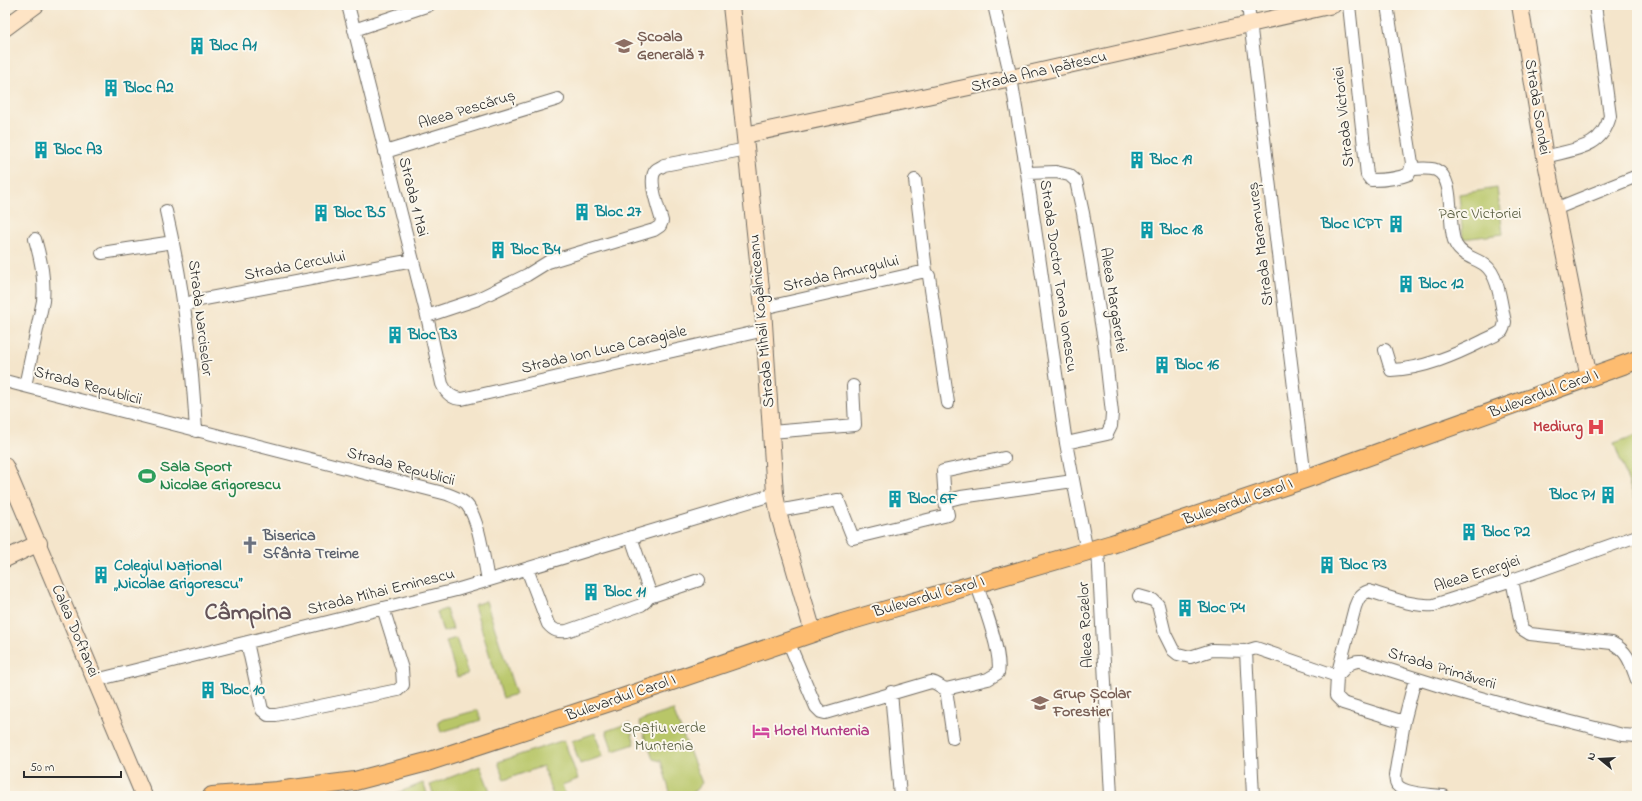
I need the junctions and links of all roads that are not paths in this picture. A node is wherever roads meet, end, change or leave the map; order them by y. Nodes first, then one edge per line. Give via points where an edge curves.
1 (36, 5) edge
2 (348, 5) edge
3 (429, 5) edge
4 (731, 5) edge
5 (994, 5) edge
6 (1248, 5) edge
7 (1333, 5) edge
8 (1349, 5) edge
9 (1388, 5) edge
10 (1520, 5) edge
11 (1595, 5) edge
12 (1251, 24) junction
13 (5, 28) edge
14 (354, 30) junction
15 (1012, 78) junction
16 (558, 99) dead end
17 (746, 142) junction
18 (385, 152) junction
19 (1545, 157) junction
20 (1411, 169) junction
21 (1027, 173) junction
22 (1637, 176) edge
23 (915, 180) dead end
24 (1555, 208) junction
25 (166, 211) dead end
26 (35, 239) dead end
27 (173, 242) junction
28 (102, 253) dead end
29 (413, 260) junction
30 (926, 271) junction
31 (185, 306) junction
32 (763, 308) junction
33 (427, 316) junction
34 (765, 330) junction
35 (1385, 350) dead end
36 (1637, 360) edge
37 (1589, 378) junction
38 (5, 380) edge
39 (24, 386) junction
40 (853, 386) dead end
41 (450, 396) joint
42 (948, 403) dead end
43 (196, 431) junction
44 (771, 432) junction
45 (1066, 443) junction
46 (1004, 458) dead end
47 (5, 466) edge
48 (1305, 479) junction
49 (1073, 480) junction
50 (775, 494) junction
51 (945, 501) junction
52 (778, 511) junction
53 (1637, 536) edge
54 (631, 537) junction
55 (39, 543) junction
56 (1093, 551) junction
57 (5, 560) edge
58 (527, 569) junction
59 (488, 580) junction
60 (699, 580) dead end
61 (1512, 580) junction
62 (976, 583) junction
63 (1140, 596) dead end
64 (649, 597) junction
65 (383, 608) junction
66 (813, 632) junction
67 (788, 641) junction
68 (247, 642) junction
69 (1246, 650) junction
70 (1337, 676) junction
71 (1415, 679) junction
72 (96, 680) junction
73 (1637, 680) edge
74 (946, 689) junction
75 (891, 692) junction
76 (1404, 722) junction
77 (1637, 736) edge
78 (954, 738) dead end
79 (144, 796) edge
80 (212, 796) edge
81 (900, 796) edge
82 (1111, 796) edge
83 (1253, 796) edge
84 (1444, 796) edge

1 - 13 street
2 - 14 street, Strada 1 Mai
3 - 14 street
4 - 17 street, Strada Mihail Kogălniceanu
5 - 15 street, Strada Doctor Toma Ionescu
6 - 12 street, Strada Maramureș
7 - 12 street, Strada Ana Ipătescu
8 - 20 street, Strada Victoriei via 1367,175 1371,180 1401,177 1409,174
9 - 20 street
10 - 19 street, Strada Sondei
11 - 19 street via 1610,116 1608,126 1602,135 1590,144
12 - 15 street, Strada Ana Ipătescu
12 - 48 street, Strada Maramureș
14 - 18 street, Strada 1 Mai
15 - 17 street, Strada Ana Ipătescu
15 - 21 street, Strada Doctor Toma Ionescu
16 - 18 street, Aleea Pescăruș
17 - 32 street, Strada Mihail Kogălniceanu
17 - 33 street via 664,165 655,171 652,177 653,188 662,221 654,230 548,262 478,299
18 - 29 street, Strada 1 Mai
19 - 24 street, Strada Sondei
20 - 35 street via 1436,170 1446,181 1455,243 1461,252 1487,266 1495,276 1505,322 1504,329 1435,362 1404,370 1391,370
21 - 45 street, Strada Doctor Toma Ionescu
21 - 45 street, Aleea Margaretei via 1056,172 1069,175 1076,180 1104,341 1112,413 1111,426 1107,434
22 - 24 street
23 - 30 street
24 - 37 street, Strada Sondei
25 - 27 street, Strada Narciselor
26 - 39 street via 42,264 44,294
27 - 28 street
27 - 31 street, Strada Narciselor
29 - 31 street, Strada Cercului via 194,301
29 - 33 street, Strada 1 Mai
30 - 32 street, Strada Amurgului
30 - 42 street via 929,276
31 - 43 street, Strada Narciselor
32 - 34 street, Strada Mihail Kogălniceanu
33 - 41 street, Strada 1 Mai via 442,384
34 - 41 street, Strada Ion Luca Caragiale via 462,399
34 - 44 street, Strada Mihail Kogălniceanu
36 - 37 main road, Bulevardul Carol I
37 - 48 main road, Bulevardul Carol I
38 - 39 street, Strada Republicii
39 - 43 street, Strada Republicii
40 - 44 street via 855,424
43 - 59 street, Strada Republicii via 458,498 466,504 474,517
44 - 50 street, Strada Mihail Kogălniceanu
45 - 49 street, Strada Doctor Toma Ionescu
46 - 51 street via 943,471
47 - 55 street, Calea Doftanei
48 - 56 main road, Bulevardul Carol I
49 - 51 street
49 - 56 street, Strada Doctor Toma Ionescu
50 - 52 street, Strada Mihail Kogălniceanu
50 - 54 street
51 - 52 street via 948,515 852,538 838,500
52 - 66 street, Strada Mihail Kogălniceanu
53 - 61 street, Aleea Energiei
54 - 58 street
54 - 64 street via 649,590
55 - 57 street
55 - 72 street, Calea Doftanei
56 - 62 main road, Bulevardul Carol I
56 - 82 street, Aleea Rozelor
58 - 59 street
58 - 64 street via 548,624 559,632 641,605
59 - 65 street, Strada Mihai Eminescu
60 - 64 street
61 - 70 street, Aleea Energiei via 1425,606 1369,591 1363,593 1355,607
61 - 73 street via 1522,629 1530,634 1612,643 1625,652
62 - 66 main road, Bulevardul Carol I
62 - 74 street via 1000,668 994,677
63 - 69 street via 1153,600 1158,605 1165,634 1173,650 1178,654 1190,658 1212,650
65 - 68 street, Strada Mihai Eminescu
65 - 68 street via 402,669 403,686 398,690 268,715 262,710
66 - 67 main road, Bulevardul Carol I
67 - 75 street via 820,712 829,713
67 - 80 main road, Bulevardul Carol I via 402,770 336,784
68 - 72 street, Strada Mihai Eminescu
69 - 70 street via 1259,649
69 - 83 street
70 - 71 street, Strada Primăverii via 1349,663 1356,660
70 - 76 street, Aleea Energiei via 1335,692 1338,700
71 - 76 street
71 - 77 street, Strada Primăverii via 1524,710
72 - 79 street, Calea Doftanei
74 - 75 street via 938,683 931,682
74 - 78 street
75 - 81 street
76 - 84 street via 1396,783 1408,792

